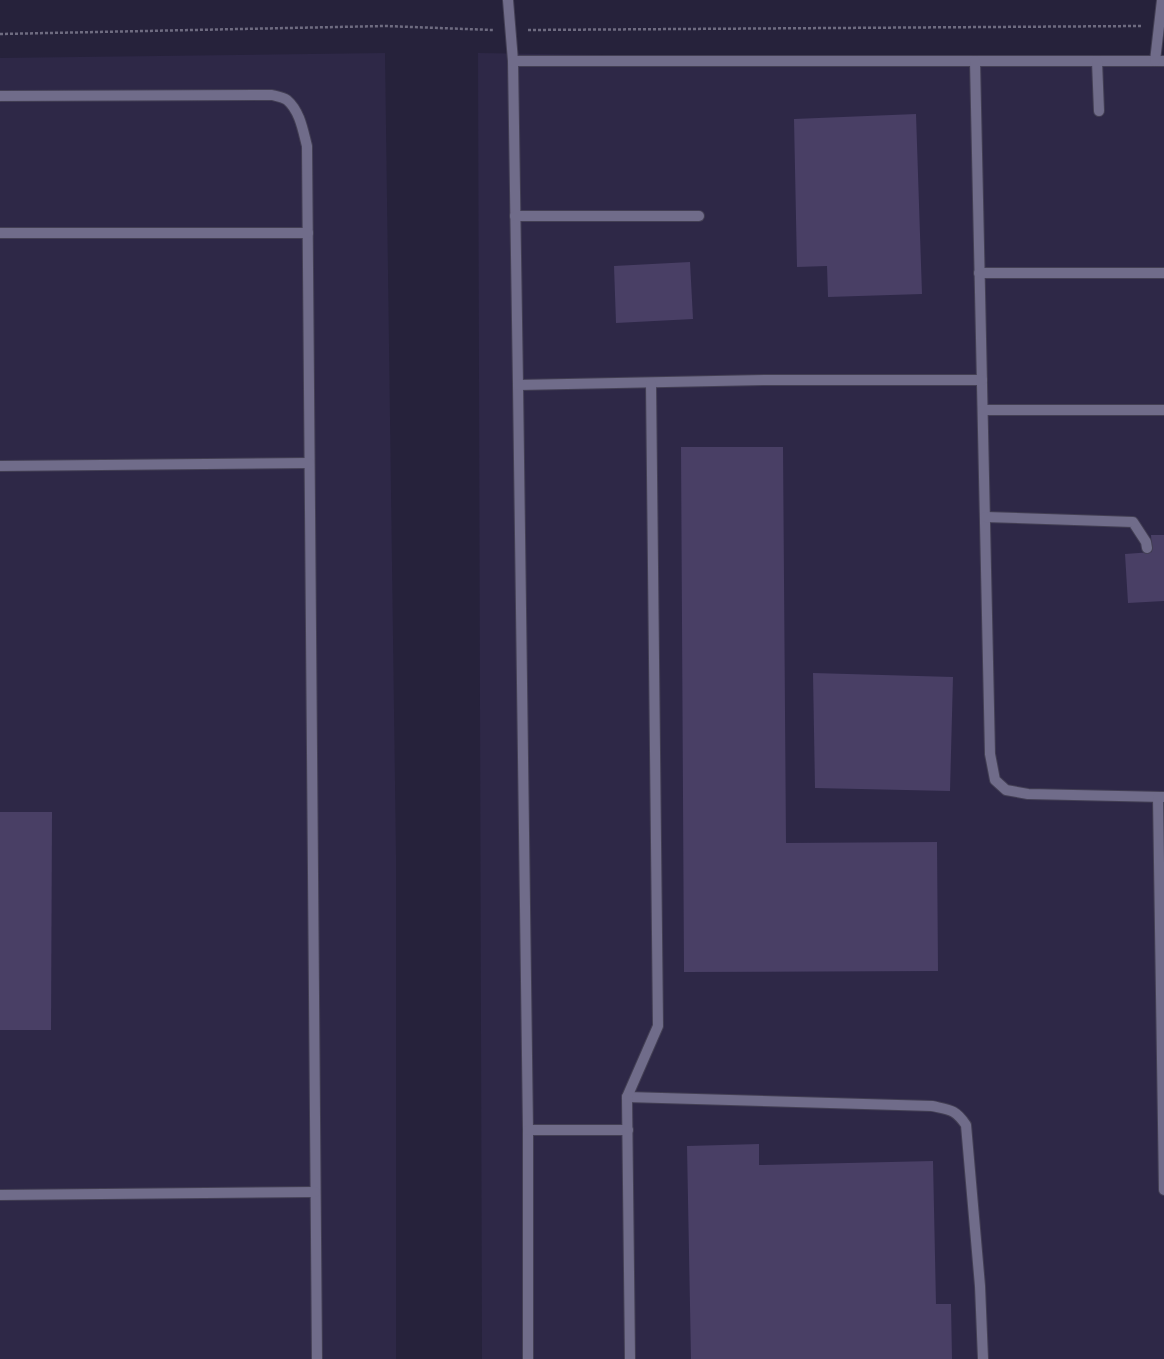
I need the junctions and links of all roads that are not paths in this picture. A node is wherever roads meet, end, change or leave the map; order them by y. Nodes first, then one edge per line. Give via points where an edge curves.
1 (508, 0) edge
2 (1162, 0) edge
3 (513, 61) junction
4 (975, 61) junction
5 (1097, 61) junction
6 (1160, 61) edge
7 (0, 96) edge
8 (1099, 111) dead end
9 (515, 216) junction
10 (699, 216) dead end
11 (0, 233) edge
12 (308, 233) junction
13 (1164, 273) edge
14 (980, 274) junction
15 (982, 380) junction
16 (651, 383) junction
17 (518, 385) junction
18 (982, 410) junction
19 (1164, 410) edge
20 (310, 463) junction
21 (0, 466) edge
22 (985, 516) junction
23 (1147, 548) dead end
24 (1161, 797) edge
25 (627, 1097) junction
26 (528, 1130) junction
27 (628, 1130) junction
28 (1164, 1190) edge
29 (315, 1192) junction
30 (0, 1195) edge
31 (316, 1359) edge
32 (528, 1359) edge
33 (630, 1359) edge
34 (982, 1359) edge

1 - 3 lane
2 - 6 lane
3 - 4 lane
3 - 9 lane
4 - 5 lane
4 - 14 lane
5 - 6 lane
5 - 8 lane
7 - 12 lane via 272,95 287,100 298,113 307,146
9 - 10 lane
9 - 17 lane
11 - 12 lane
12 - 20 lane
13 - 14 lane
14 - 15 lane
15 - 16 lane
15 - 18 lane
16 - 17 lane
16 - 25 lane via 658,1026
17 - 26 lane
18 - 19 lane
18 - 22 lane
20 - 21 lane
20 - 29 lane
22 - 23 lane via 1133,522
22 - 24 lane via 990,754 995,780 1006,790 1028,794
24 - 28 lane
25 - 27 lane
25 - 34 lane via 932,1106 959,1114 966,1125 980,1286
26 - 27 lane
26 - 32 lane
27 - 33 lane
29 - 30 lane
29 - 31 lane

